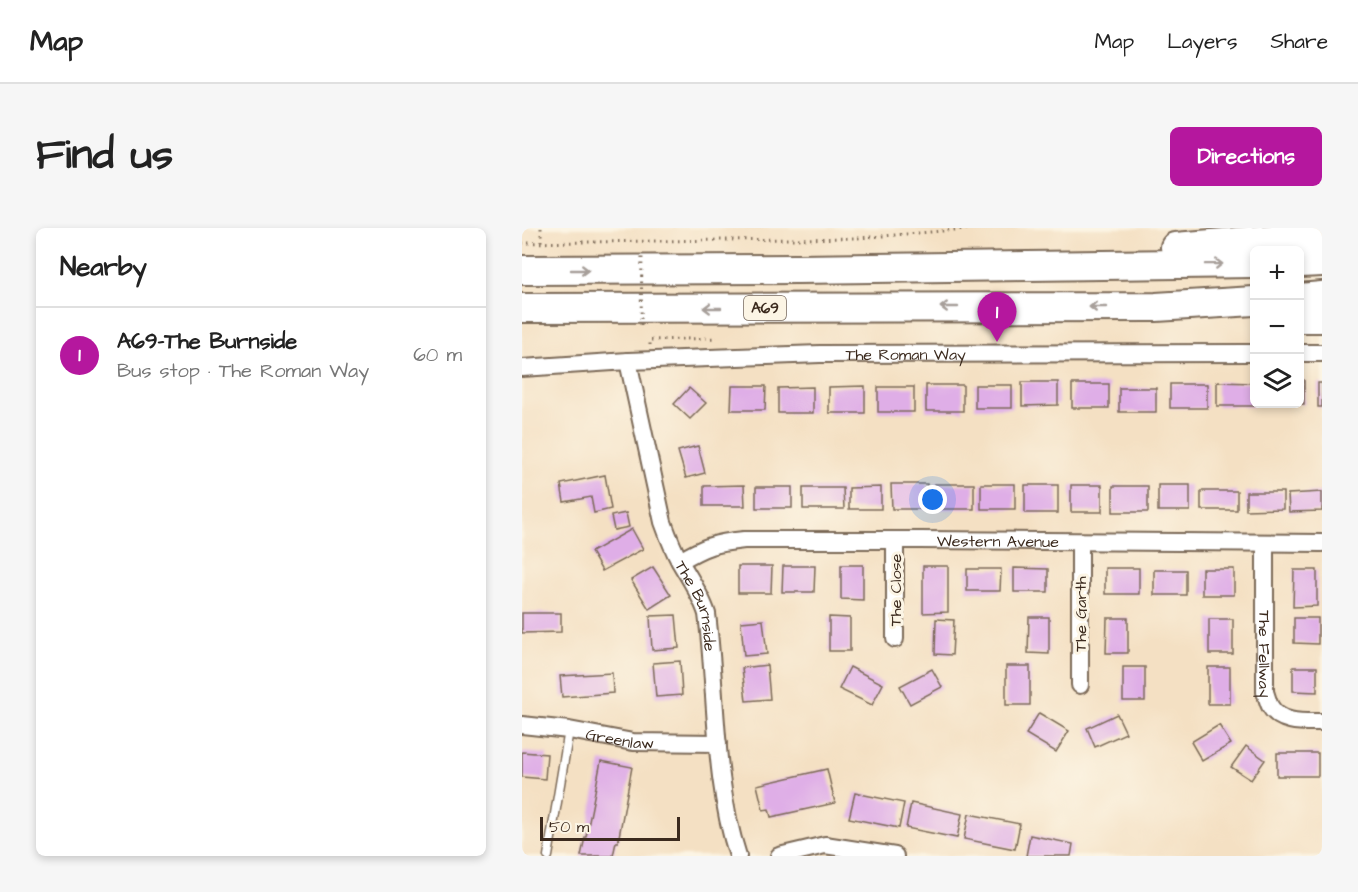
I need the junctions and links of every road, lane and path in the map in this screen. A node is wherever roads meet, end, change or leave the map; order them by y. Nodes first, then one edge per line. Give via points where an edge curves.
1 (541, 228) edge
2 (979, 228) edge
3 (1322, 235) edge
4 (522, 243) edge
5 (541, 243) junction
6 (642, 254) dead end
7 (1322, 262) edge
8 (1250, 263) edge
9 (1304, 263) edge
10 (798, 269) junction
11 (522, 270) edge
12 (1322, 296) edge
13 (1304, 298) edge
14 (1250, 300) edge
15 (1156, 307) junction
16 (522, 308) edge
17 (1250, 316) edge
18 (1304, 318) edge
19 (1322, 318) edge
20 (641, 325) dead end
21 (718, 338) dead end
22 (650, 340) dead end
23 (1250, 353) edge
24 (1304, 353) edge
25 (1322, 353) edge
26 (628, 361) junction
27 (522, 368) edge
28 (895, 540) junction
29 (1080, 542) junction
30 (1265, 543) junction
31 (1322, 543) edge
32 (680, 561) junction
33 (895, 639) dead end
34 (1080, 685) dead end
35 (1322, 722) edge
36 (522, 725) edge
37 (568, 730) junction
38 (718, 743) junction
39 (548, 856) edge
40 (738, 856) edge
41 (779, 856) edge
42 (895, 856) edge

1 - 5 path
2 - 5 path via 858,238
3 - 10 highway
4 - 5 path
6 - 20 path, bridge
7 - 9 highway
10 -> 8 highway
11 -> 10 highway
12 - 13 highway
14 - 15 highway, A69
15 -> 16 highway, A69
15 - 17 highway
18 - 19 highway
21 - 22 path
23 - 26 street, The Roman Way via 820,354
24 - 25 street
26 - 27 street, The Roman Way
26 - 32 street, The Burnside via 663,522
28 - 29 street, Western Avenue
28 - 32 street, Western Avenue via 720,542
28 - 33 street, The Close
29 - 30 street, Western Avenue
29 - 34 street, The Garth
30 - 31 street, Western Avenue
30 - 35 street, The Fellway via 1265,692 1270,707 1280,716 1294,722
32 - 38 street, The Burnside via 707,614
36 - 37 street, Greenlaw
37 - 38 street, Greenlaw via 633,742
37 - 39 lane
38 - 40 street, The Burnside via 723,798
41 - 42 street via 825,845

